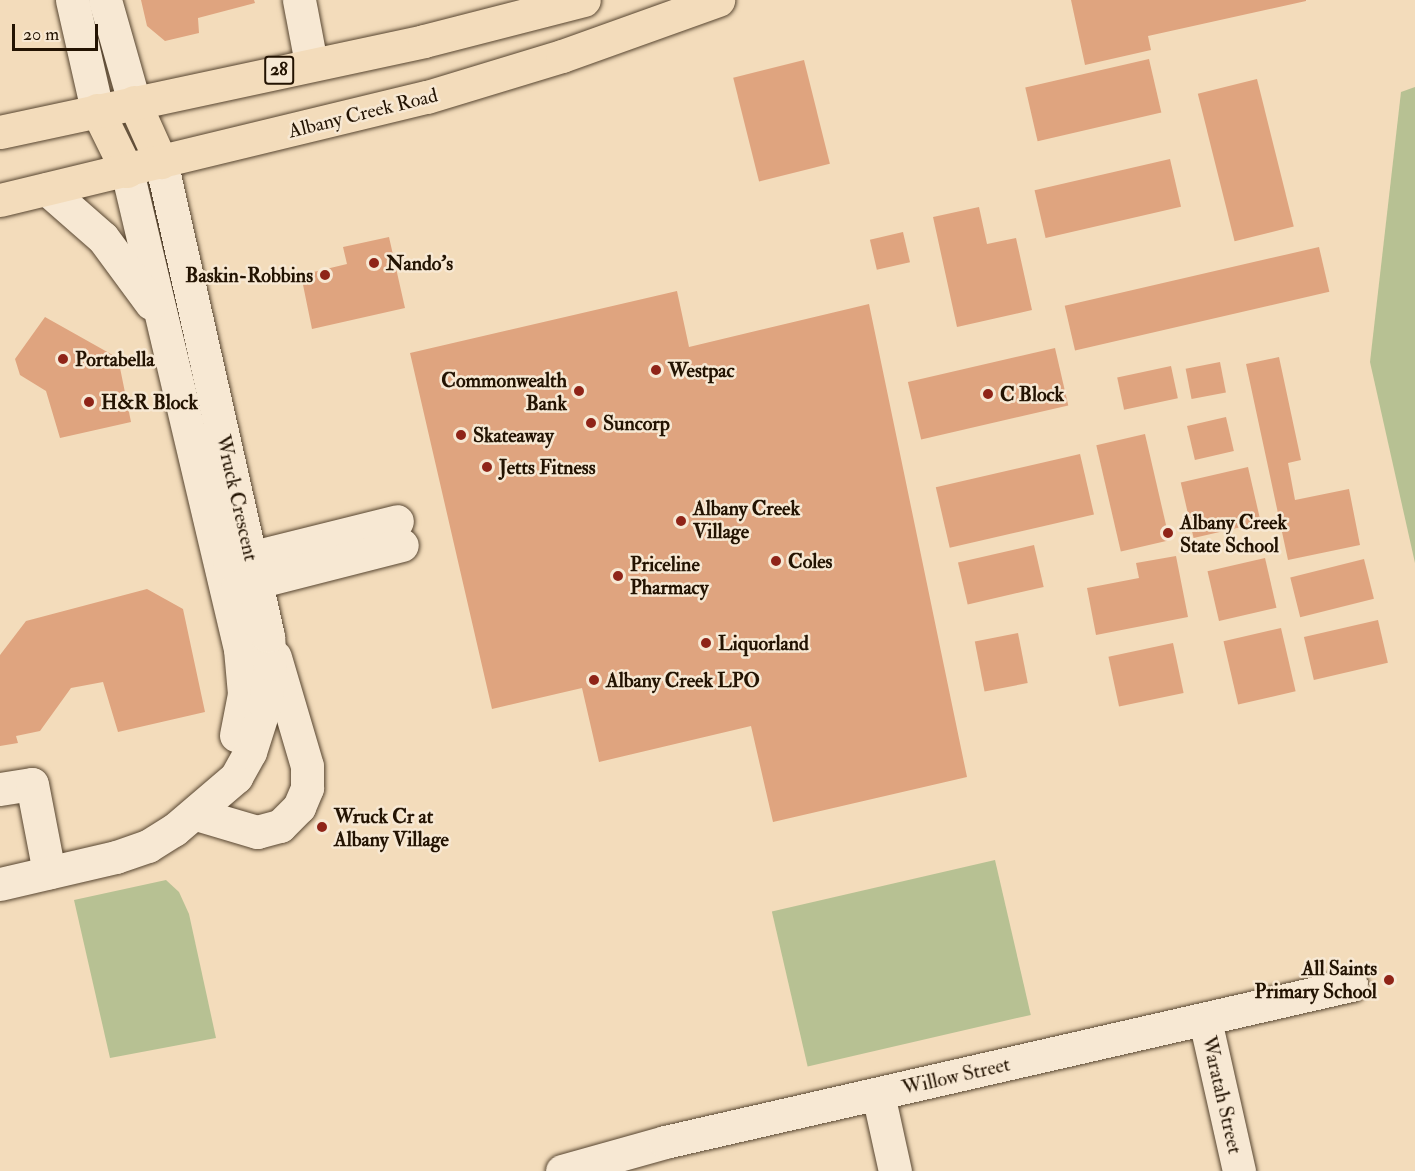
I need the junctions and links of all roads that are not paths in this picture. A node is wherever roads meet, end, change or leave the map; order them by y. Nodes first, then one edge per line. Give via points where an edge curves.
1 (72, 0) edge
2 (105, 0) edge
3 (299, 0) edge
4 (584, 0) edge
5 (718, 0) edge
6 (666, 9) edge
7 (311, 63) junction
8 (134, 102) junction
9 (97, 110) junction
10 (0, 132) edge
11 (161, 162) junction
12 (127, 171) junction
13 (46, 189) junction
14 (0, 200) edge
15 (162, 320) junction
16 (222, 430) junction
17 (189, 437) junction
18 (399, 533) dead end
19 (239, 574) junction
20 (268, 636) junction
21 (0, 789) edge
22 (196, 814) junction
23 (49, 872) junction
24 (0, 884) edge
25 (1352, 985) dead end
26 (1205, 1020) junction
27 (878, 1094) junction
28 (562, 1171) edge
29 (895, 1171) edge
30 (1239, 1171) edge

1 - 9 street
2 - 8 street
3 - 7 street
4 - 7 main road, 28 via 424,41
5 - 6 main road, Albany Creek Road
6 - 11 main road, Albany Creek Road via 428,97
7 - 8 main road, 28
8 - 9 main road, 28
8 - 11 main road
9 - 10 main road, 28
9 - 12 main road
11 - 12 main road, Albany Creek Road
11 - 16 street, Wruck Crescent
12 - 13 main road, Albany Creek Road
12 - 15 street, Wruck Crescent
13 - 14 main road, Albany Creek Road
13 - 15 street via 103,238
15 - 17 street, Wruck Crescent
16 - 17 street
16 - 19 street, Wruck Crescent
17 - 19 street, Wruck Crescent
18 - 19 street
19 - 20 street, Wruck Crescent
19 - 22 street, Wruck Crescent via 242,709 225,763
20 - 22 street, Wruck Crescent via 268,688 250,752 230,785
20 - 22 street via 305,756 308,780 303,800 286,822 263,832
21 - 23 street via 32,784
22 - 23 street, Wruck Crescent via 138,850
23 - 24 street, Wruck Crescent
25 - 26 street, Willow Street
26 - 27 street, Willow Street
26 - 30 street, Waratah Street
27 - 28 street, Willow Street via 665,1142
27 - 29 street

